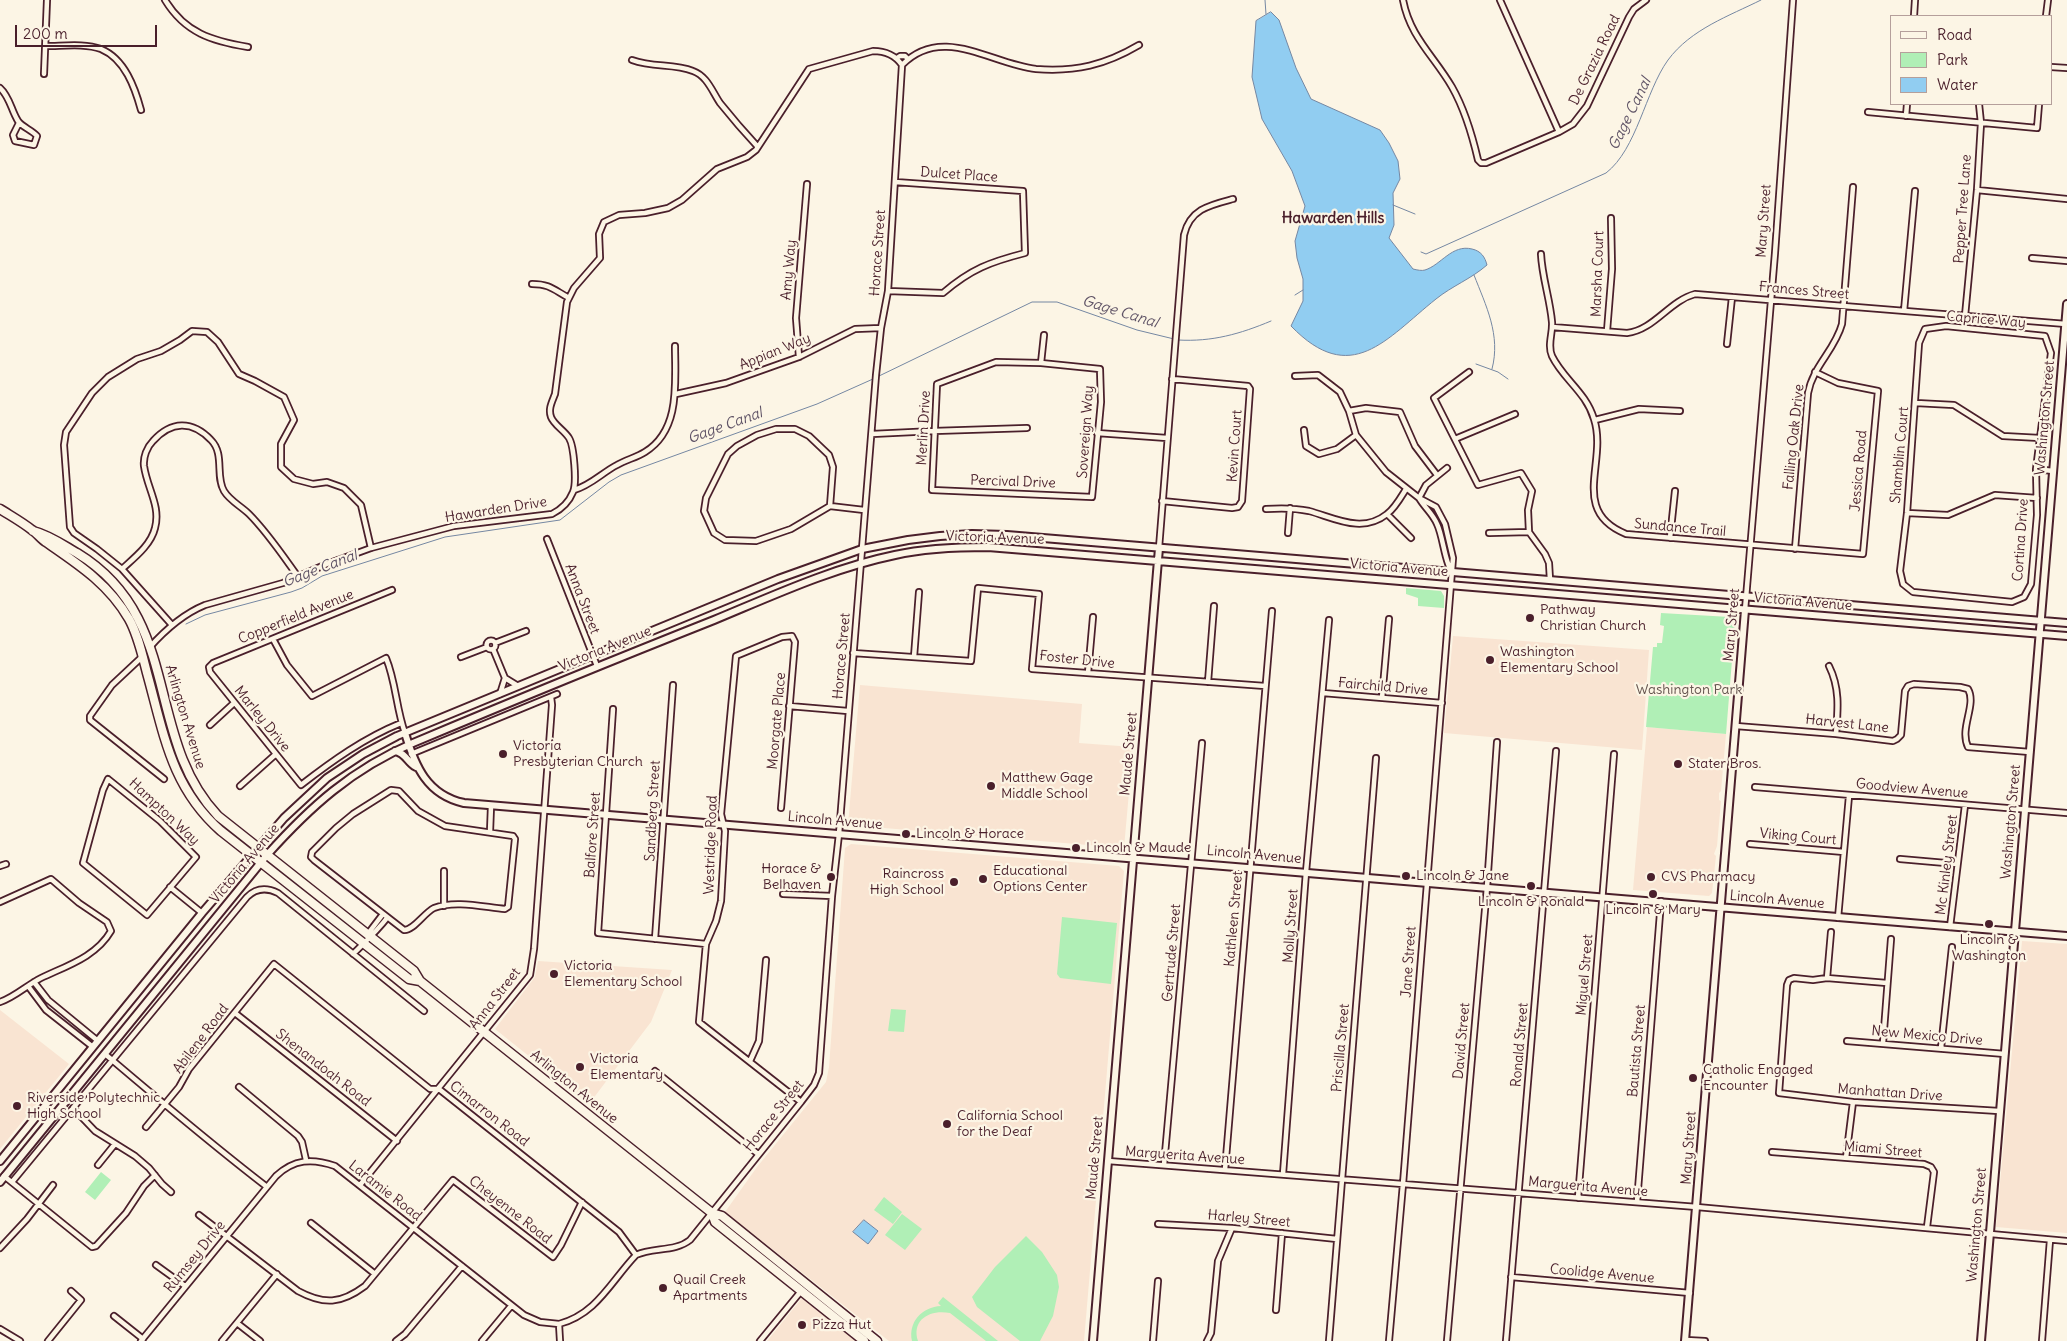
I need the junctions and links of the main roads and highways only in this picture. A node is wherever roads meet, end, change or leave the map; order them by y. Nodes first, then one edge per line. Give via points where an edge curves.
1 (2067, 304) edge
2 (0, 509) edge
3 (33, 530) junction
4 (1159, 548) junction
5 (1158, 561) junction
6 (1745, 610) junction
7 (2040, 621) junction
8 (2067, 623) edge
9 (2040, 634) junction
10 (2067, 636) edge
11 (404, 733) junction
12 (408, 745) junction
13 (395, 751) junction
14 (417, 767) junction
15 (258, 848) junction
16 (252, 855) junction
17 (267, 856) junction
18 (1133, 858) junction
19 (261, 862) junction
20 (1721, 907) junction
21 (2014, 931) junction
22 (2067, 936) edge
23 (420, 982) junction
24 (0, 1161) edge
25 (2, 1179) edge
26 (712, 1213) junction
27 (1686, 1340) edge
28 (864, 1341) edge
29 (877, 1341) edge
30 (1093, 1341) edge
31 (1980, 1341) edge

1 - 7 main road, Washington Street
2 - 3 main road, Arlington Avenue
3 - 15 main road, Arlington Avenue via 46,534 109,576 134,609 146,632 186,769 194,785 218,816
3 - 16 main road, Arlington Avenue via 87,570 114,597 130,621 143,656 181,783 211,822
4 - 5 main road, Maude Street
4 - 7 main road, Victoria Avenue
4 - 11 main road, Victoria Avenue via 972,534 908,540 862,549 778,579
5 - 6 main road, Victoria Avenue
5 - 12 main road, Victoria Avenue via 957,547 894,555 789,589
5 - 18 main road, Maude Street
6 - 9 main road, Victoria Avenue
6 - 20 main road, Mary Street
7 - 8 main road, Victoria Avenue
7 - 9 main road, Washington Street
9 - 10 main road, Victoria Avenue
9 - 21 main road, Washington Street
11 - 12 main road, Lincoln Avenue
11 - 15 main road, Victoria Avenue via 363,754 327,778 284,818
12 - 13 main road, Victoria Avenue
12 - 14 main road, Lincoln Avenue
13 - 14 main road
13 - 17 main road, Victoria Avenue via 324,797
14 - 18 main road, Lincoln Avenue via 429,785 447,798 464,803
15 - 16 main road, Victoria Avenue
15 - 17 main road, Arlington Avenue
16 - 19 main road, Arlington Avenue
16 - 24 main road, Victoria Avenue
17 - 19 main road, Victoria Avenue
17 - 23 main road, Arlington Avenue via 414,971
18 - 20 main road, Lincoln Avenue
18 - 30 main road, Maude Street
19 - 23 main road, Arlington Avenue via 363,944 409,978
19 - 25 main road, Victoria Avenue
20 - 21 main road, Lincoln Avenue
20 - 27 main road, Mary Street
21 - 22 main road, Lincoln Avenue
21 - 31 main road, Washington Street
23 - 26 main road, Arlington Avenue
26 - 28 main road, Arlington Avenue via 715,1222
26 - 29 main road, Arlington Avenue via 722,1216

